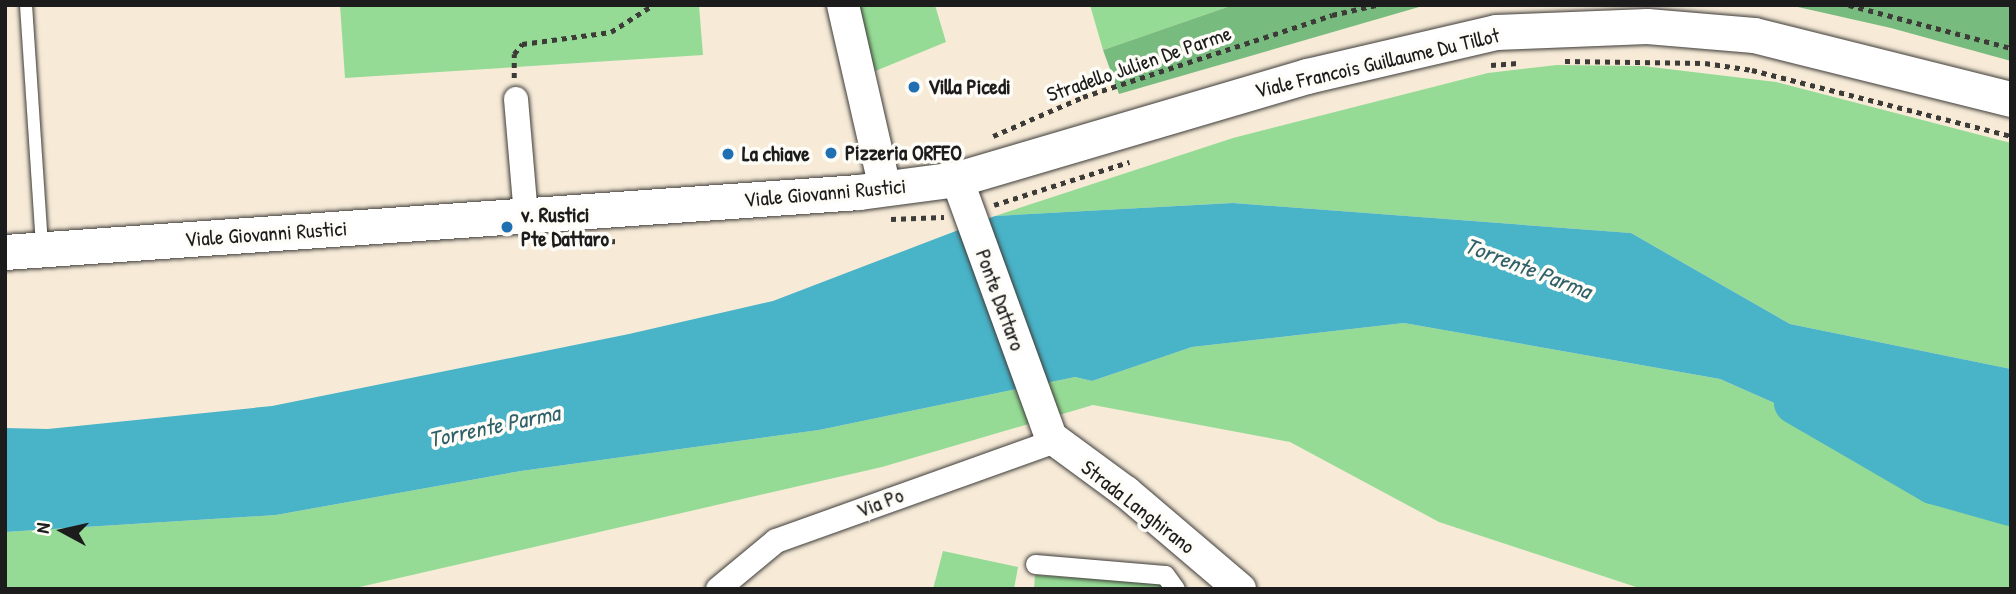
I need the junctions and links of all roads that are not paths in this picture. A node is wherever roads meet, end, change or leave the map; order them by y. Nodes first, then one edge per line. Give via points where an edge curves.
1 (26, 5) edge
2 (843, 5) edge
3 (516, 99) road end
4 (2011, 99) edge
5 (885, 188) junction
6 (976, 196) junction
7 (526, 215) junction
8 (42, 250) junction
9 (5, 252) edge
10 (1049, 431) junction
11 (1035, 564) dead end
12 (718, 589) edge
13 (1175, 589) edge
14 (1240, 589) edge

1 - 8 lane
2 - 5 street
3 - 7 street
4 - 6 main road, Viale Francois Guillaume Du Tillot via 1754,35 1647,26 1496,32 1307,76
5 - 6 main road, Viale Giovanni Rustici
5 - 7 main road, Viale Giovanni Rustici
6 - 10 street, Ponte Dattaro
7 - 8 main road, Viale Giovanni Rustici
8 - 9 main road, Viale Giovanni Rustici
10 - 12 street, Via Po via 776,541
10 - 14 street, Strada Langhirano
11 - 13 street via 1165,575

